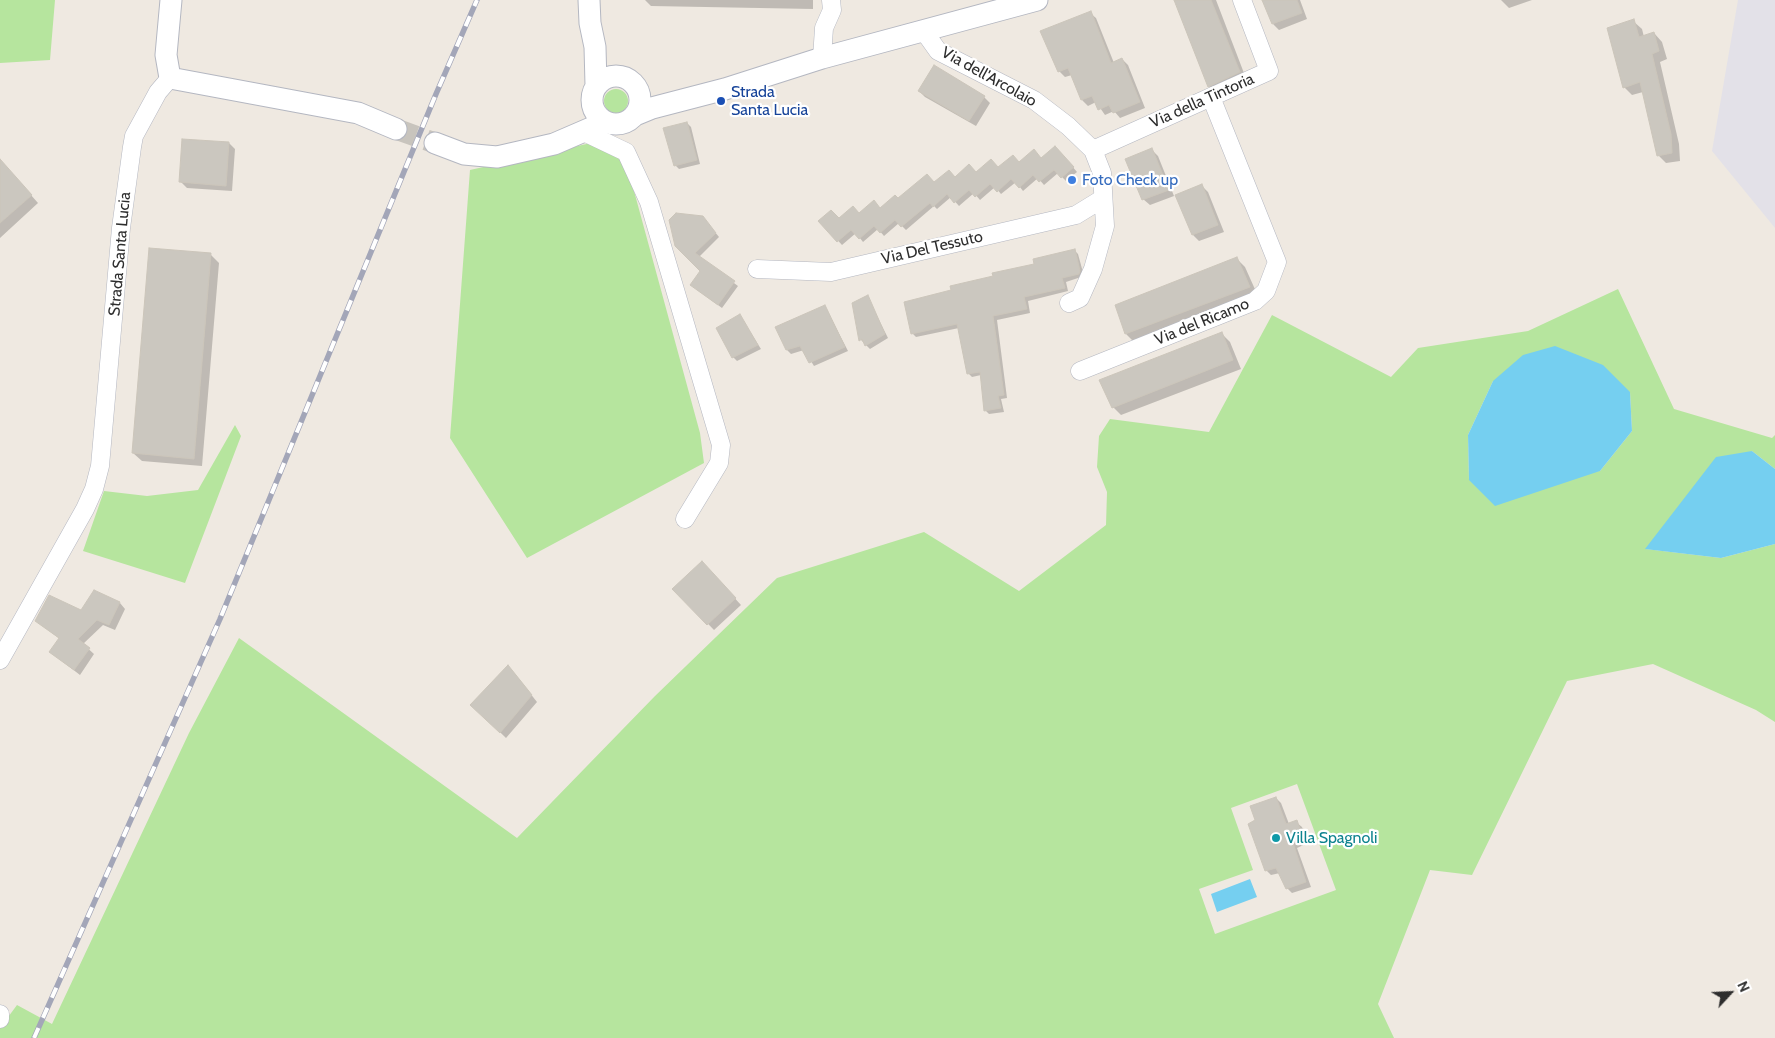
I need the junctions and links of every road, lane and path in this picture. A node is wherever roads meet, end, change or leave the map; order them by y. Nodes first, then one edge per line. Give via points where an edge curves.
1 (171, 0) edge
2 (590, 0) edge
3 (831, 0) edge
4 (1037, 0) edge
5 (1242, 0) edge
6 (923, 30) junction
7 (595, 47) junction
8 (822, 58) junction
9 (616, 76) junction
10 (170, 78) junction
11 (596, 85) junction
12 (637, 89) junction
13 (1211, 97) junction
14 (682, 101) junction
15 (635, 115) junction
16 (605, 122) junction
17 (396, 129) tunnel mouth
18 (584, 132) junction
19 (435, 143) tunnel mouth
20 (1093, 150) junction
21 (1102, 199) junction
22 (757, 269) dead end
23 (1069, 303) dead end
24 (1080, 371) dead end
25 (685, 519) dead end
26 (2, 651) edge
27 (0, 1014) edge
28 (0, 1019) edge

1 - 10 street via 166,55
2 - 7 street
3 - 8 street via 832,10 824,28
4 - 6 street
5 - 13 street, Via della Tintoria via 1269,71
6 - 8 street
6 - 20 street, Via dell'Arcolaio via 938,50 1034,100
7 - 9 street
7 - 11 street
8 - 14 street
9 - 11 street
9 - 12 street via 629,79
10 - 17 street via 358,113
10 - 26 street, Strada Santa Lucia via 158,92 134,136 121,228 100,466 94,489 86,509
11 - 16 street via 592,106
12 - 14 street via 650,96
12 - 15 street via 640,102
13 - 20 street, Via della Tintoria
13 - 24 street, Via del Ricamo via 1277,262 1266,291 1255,301
14 - 15 street
15 - 16 street via 618,125
16 - 18 street
18 - 19 street via 554,144 497,157 464,154
18 - 25 street via 626,152 649,202 721,445 719,463
20 - 21 street, Via dell'Arcolaio via 1102,173
21 - 22 street, Via Del Tessuto via 1076,215 830,272
21 - 23 street, Via dell'Arcolaio via 1105,226 1094,269 1080,298
27 - 28 street

